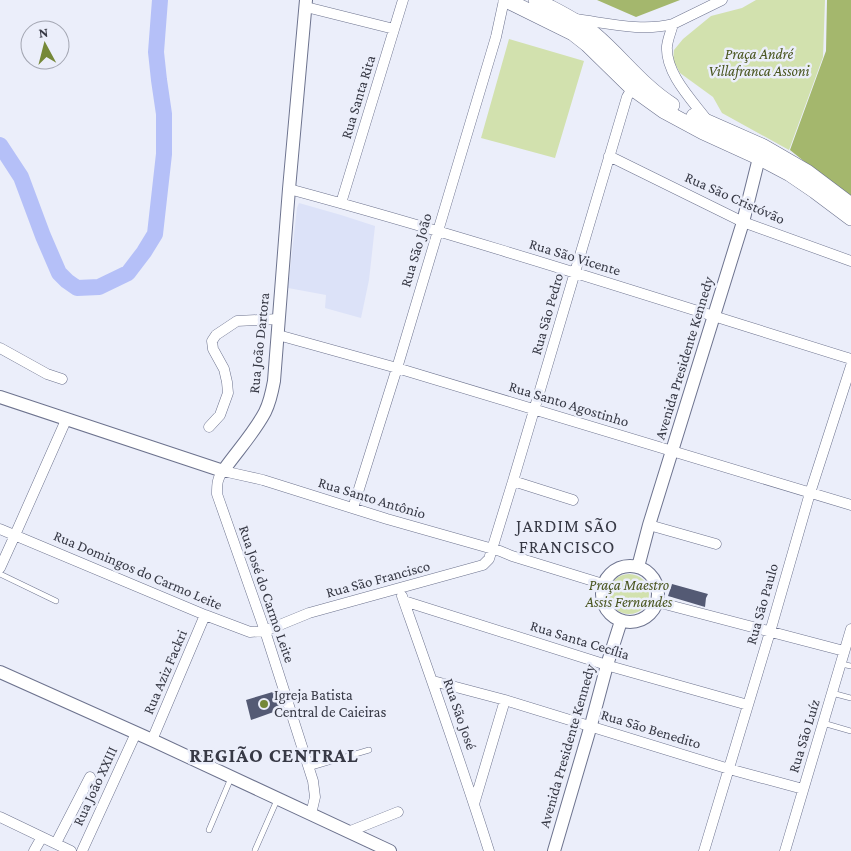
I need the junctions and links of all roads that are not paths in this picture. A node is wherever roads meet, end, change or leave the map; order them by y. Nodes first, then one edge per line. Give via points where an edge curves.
1 (403, 0) edge
2 (505, 0) edge
3 (536, 0) edge
4 (722, 0) edge
5 (306, 3) edge
6 (572, 19) junction
7 (674, 24) junction
8 (394, 29) junction
9 (635, 83) junction
10 (710, 123) junction
11 (761, 152) junction
12 (610, 156) junction
13 (289, 189) junction
14 (341, 203) junction
15 (851, 205) edge
16 (851, 218) edge
17 (744, 222) junction
18 (438, 232) junction
19 (851, 260) edge
20 (574, 272) junction
21 (714, 317) junction
22 (279, 319) junction
23 (278, 335) junction
24 (0, 348) edge
25 (851, 359) edge
26 (851, 366) edge
27 (397, 368) junction
28 (62, 379) dead end
29 (0, 397) edge
30 (535, 410) junction
31 (66, 420) junction
32 (209, 427) dead end
33 (672, 450) junction
34 (223, 470) junction
35 (513, 481) junction
36 (810, 493) junction
37 (573, 500) dead end
38 (851, 505) edge
39 (352, 508) junction
40 (649, 526) junction
41 (0, 529) edge
42 (16, 535) junction
43 (716, 544) dead end
44 (492, 549) junction
45 (512, 556) junction
46 (486, 562) junction
47 (638, 567) junction
48 (0, 568) edge
49 (0, 574) edge
50 (603, 584) junction
51 (399, 588) junction
52 (56, 601) dead end
53 (404, 601) junction
54 (657, 602) junction
55 (205, 615) junction
56 (621, 621) junction
57 (851, 629) edge
58 (265, 631) junction
59 (770, 632) junction
60 (844, 652) junction
61 (607, 665) junction
62 (846, 665) edge
63 (0, 672) edge
64 (433, 682) junction
65 (832, 693) junction
66 (851, 698) edge
67 (505, 700) junction
68 (748, 705) junction
69 (823, 723) junction
70 (591, 726) junction
71 (851, 731) edge
72 (136, 734) junction
73 (152, 740) junction
74 (369, 750) dead end
75 (308, 768) junction
76 (729, 769) junction
77 (90, 777) dead end
78 (231, 777) junction
79 (803, 789) junction
80 (277, 799) junction
81 (474, 804) junction
82 (398, 812) dead end
83 (310, 814) junction
84 (0, 817) edge
85 (209, 830) dead end
86 (348, 832) junction
87 (42, 837) junction
88 (56, 843) junction
89 (254, 850) dead end
90 (34, 851) edge
91 (71, 851) edge
92 (82, 851) edge
93 (390, 851) edge
94 (489, 851) edge
95 (554, 851) edge
96 (704, 851) edge
97 (785, 851) edge

1 - 8 street, Rua Santa Rita
2 - 9 main road via 573,32
2 - 18 street, Rua São João
3 - 6 main road
4 - 7 street
5 - 8 street
5 - 13 street, Rua João Dartora
6 - 7 street via 648,28
6 - 9 main road via 593,34
7 - 10 street via 667,48 671,69
8 - 14 street, Rua Santa Rita
9 - 10 main road via 682,111
9 - 11 main road via 664,111 698,129
9 - 12 street, Rua São Pedro via 627,97
10 - 11 main road
11 - 15 main road via 808,172
11 - 16 main road
11 - 17 street, Avenida Presidente Kennedy
12 - 17 street, Rua São Cristóvão
12 - 20 street, Rua São Pedro
13 - 14 street, Rua São Vicente
13 - 22 street, Rua João Dartora
14 - 18 street, Rua São Vicente
17 - 19 street, Rua São Cristóvão
17 - 21 street, Avenida Presidente Kennedy
18 - 20 street, Rua São Vicente
18 - 27 street, Rua São João
20 - 21 street, Rua São Vicente
20 - 30 street, Rua São Pedro
21 - 25 street, Rua São Vicente
21 - 33 street, Avenida Presidente Kennedy
22 - 23 street, Rua João Dartora
22 - 32 street via 237,322 216,335 213,349 224,369 228,393 220,415
23 - 27 street, Rua Santo Agostinho
23 - 34 street, Rua João Dartora via 274,381 265,412
24 - 28 street
26 - 36 street, Rua São Paulo
27 - 30 street, Rua Santo Agostinho
27 - 39 street, Rua São João
29 - 31 street
30 - 33 street, Rua Santo Agostinho
30 - 35 street, Rua São Pedro
31 - 34 street
31 - 42 street
33 - 36 street, Rua Santo Agostinho
33 - 40 street, Avenida Presidente Kennedy
34 - 39 street, Rua Santo Antônio
34 - 58 street, Rua José do Carmo Leite via 217,481 218,494
35 - 37 street
35 - 44 street, Rua São Pedro
36 - 38 street, Rua Santo Agostinho
36 - 59 street, Rua São Paulo
39 - 44 street, Rua Santo Antônio
40 - 43 street
40 - 47 street, Avenida Presidente Kennedy
41 - 42 street, Rua Domingos do Carmo Leite
42 - 48 street
42 - 55 street, Rua Domingos do Carmo Leite
44 - 45 street, Rua Santo Antônio
44 - 46 street
45 - 46 street
45 - 50 street, Rua Santo Antônio
46 - 51 street, Rua São Francisco
47 - 50 street via 615,570
47 - 54 street via 648,573 657,586
49 - 52 lane
50 - 56 street via 602,602 612,617
51 - 53 street, Rua São José
51 - 58 street, Rua São Francisco via 309,614
53 - 61 street, Rua Santa Cecília
53 - 64 street, Rua São José
54 - 56 street via 647,617 629,623
54 - 59 street
55 - 58 street, Rua Domingos do Carmo Leite via 250,632
55 - 73 street, Rua Aziz Fackri
56 - 61 street, Avenida Presidente Kennedy
57 - 60 street, Rua São Luíz
58 - 75 street, Rua José do Carmo Leite
59 - 60 street
59 - 68 street, Rua São Paulo
60 - 62 street, Rua São Luíz
61 - 68 street, Rua Santa Cecília
61 - 70 street, Avenida Presidente Kennedy
62 - 65 street, Rua São Luíz
63 - 72 street
64 - 67 street, Rua São Benedito
64 - 81 street, Rua São José
65 - 66 lane
65 - 69 street, Rua São Luíz
67 - 70 street, Rua São Benedito
67 - 81 street
68 - 76 street, Rua São Paulo
69 - 71 lane
69 - 79 street, Rua São Luíz
70 - 76 street, Rua São Benedito
70 - 95 street, Avenida Presidente Kennedy
72 - 73 street
72 - 92 street, Rua João XXIII
73 - 78 street
74 - 75 lane
75 - 83 street, Rua José do Carmo Leite via 315,797
76 - 79 street, Rua São Benedito
76 - 96 street, Rua São Paulo
77 - 88 street
78 - 80 street
78 - 85 lane
79 - 97 street, Rua São Luíz
80 - 83 street
80 - 89 lane
81 - 94 street, Rua São José
82 - 86 street
83 - 86 street
84 - 87 street
86 - 93 street
87 - 88 street
87 - 90 street
88 - 91 street

